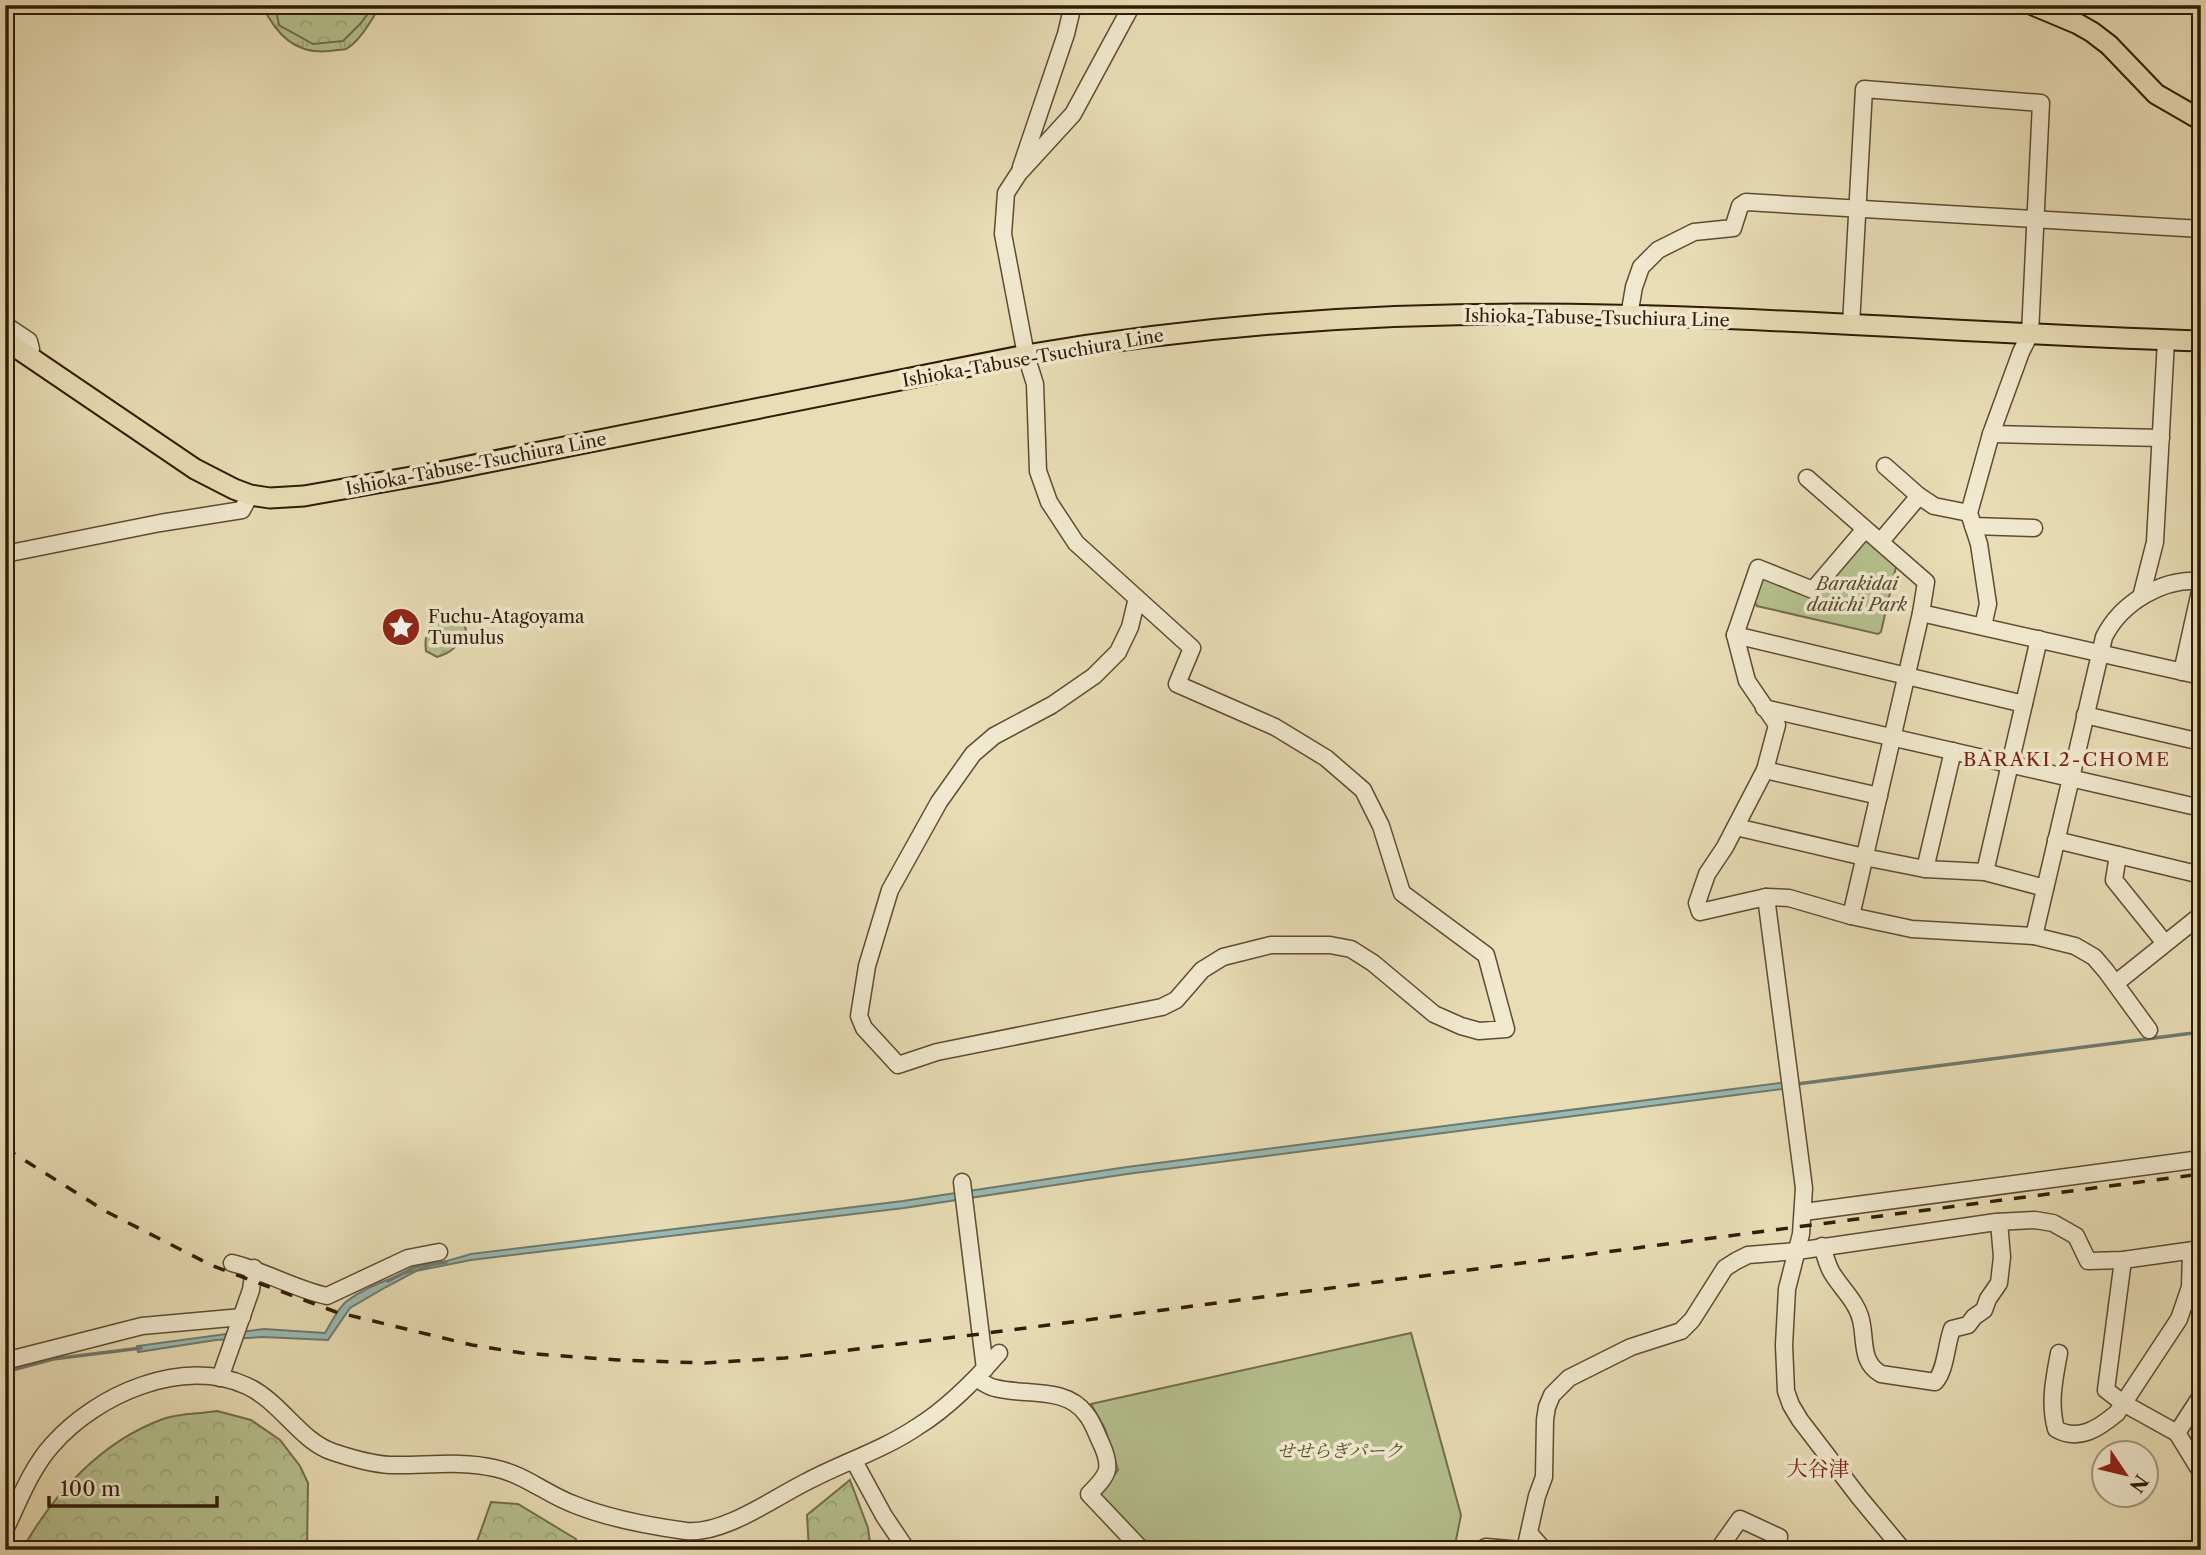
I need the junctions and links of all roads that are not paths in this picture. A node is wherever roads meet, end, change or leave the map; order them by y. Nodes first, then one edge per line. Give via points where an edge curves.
1 (1067, 5) edge
2 (1132, 5) edge
3 (2033, 5) edge
4 (2201, 120) edge
5 (1019, 173) junction
6 (1858, 207) junction
7 (2036, 219) junction
8 (2201, 229) edge
9 (1629, 316) junction
10 (5, 325) edge
11 (1851, 325) junction
12 (2031, 334) junction
13 (5, 340) edge
14 (2166, 340) junction
15 (2201, 341) edge
16 (27, 354) junction
17 (1026, 355) junction
18 (1991, 434) junction
19 (2161, 438) junction
20 (1885, 466) dead end
21 (1807, 478) dead end
22 (250, 495) junction
23 (1919, 496) junction
24 (1971, 519) junction
25 (2034, 528) dead end
26 (1865, 529) junction
27 (1881, 541) junction
28 (5, 554) edge
29 (2201, 581) edge
30 (2201, 587) edge
31 (2141, 597) junction
32 (1137, 598) junction
33 (1921, 613) junction
34 (1983, 626) junction
35 (1735, 635) junction
36 (2039, 639) junction
37 (2100, 653) junction
38 (2182, 672) junction
39 (1907, 675) junction
40 (2201, 676) edge
41 (2024, 704) junction
42 (1764, 708) junction
43 (2085, 715) junction
44 (1892, 737) junction
45 (2201, 742) edge
46 (1953, 751) junction
47 (2010, 764) junction
48 (1765, 770) junction
49 (2070, 778) junction
50 (1879, 796) junction
51 (2201, 808) edge
52 (1736, 827) junction
53 (2056, 840) junction
54 (2118, 855) junction
55 (1864, 857) junction
56 (1925, 869) junction
57 (1985, 872) junction
58 (2201, 874) edge
59 (2045, 888) junction
60 (1766, 897) junction
61 (2201, 915) edge
62 (1851, 916) junction
63 (2034, 936) junction
64 (2164, 942) junction
65 (2116, 983) junction
66 (2149, 1030) dead end
67 (2201, 1159) edge
68 (963, 1192) dead end
69 (1804, 1212) junction
70 (2000, 1222) junction
71 (1822, 1246) junction
72 (2196, 1250) edge
73 (1797, 1251) junction
74 (439, 1252) dead end
75 (2123, 1260) junction
76 (232, 1263) dead end
77 (254, 1268) junction
78 (242, 1319) junction
79 (999, 1353) dead end
80 (2059, 1353) dead end
81 (5, 1361) edge
82 (980, 1373) junction
83 (220, 1378) junction
84 (2201, 1396) edge
85 (2123, 1403) junction
86 (2177, 1433) junction
87 (854, 1461) junction
88 (2201, 1472) edge
89 (5, 1530) edge
90 (1529, 1533) junction
91 (907, 1550) edge
92 (1142, 1550) edge
93 (1481, 1550) edge
94 (1523, 1550) edge
95 (1544, 1550) edge
96 (1718, 1550) edge
97 (1777, 1550) edge
98 (1903, 1550) edge

1 - 5 street via 1071,13 1066,34
2 - 5 street via 1073,114
3 - 4 main road via 2092,32 2156,94
5 - 17 street via 1006,193 1003,234
6 - 7 street
6 - 7 street via 1864,89 2040,103
6 - 9 street via 1746,202 1732,228 1694,232 1658,250 1641,267
6 - 11 street
7 - 8 street
7 - 12 street
9 - 11 main road, Ishioka-Tabuse-Tsuchiura Line
9 - 17 main road, Ishioka-Tabuse-Tsuchiura Line via 1520,314 1217,328
10 - 16 street via 29,341
11 - 12 main road, Ishioka-Tabuse-Tsuchiura Line
12 - 14 main road, Ishioka-Tabuse-Tsuchiura Line
12 - 18 street
13 - 16 main road, Ishioka-Tabuse-Tsuchiura Line
14 - 15 main road, Ishioka-Tabuse-Tsuchiura Line
14 - 19 street
16 - 22 main road, Ishioka-Tabuse-Tsuchiura Line via 195,469
17 - 22 main road, Ishioka-Tabuse-Tsuchiura Line via 304,496
17 - 32 street via 1035,384 1038,471 1049,502 1076,543
18 - 19 street
18 - 24 street
19 - 31 street via 2155,542
20 - 23 street
21 - 26 street
22 - 28 street via 242,510
23 - 24 street
23 - 27 street
24 - 25 street
24 - 34 street via 1988,604
26 - 27 street
26 - 35 street via 1813,590 1758,568
27 - 33 street via 1926,582
29 - 31 street via 2188,580
30 - 38 street
31 - 37 street via 2117,615
32 - 32 street via 1192,648 1177,684 1275,727 1326,758 1363,790 1381,826 1402,893 1486,955 1506,1029 1479,1031 1434,1014 1373,963 1351,949 1331,945 1270,945 1223,957 1162,1007 937,1052 898,1065 864,1028 859,1016 867,966 890,890 939,802 973,754 994,736 1052,705 1094,676 1118,652
33 - 34 street
33 - 39 street
34 - 36 street
35 - 39 street
35 - 42 street via 1747,681
36 - 37 street
36 - 41 street
37 - 38 street
37 - 43 street
38 - 40 street
39 - 41 street
39 - 44 street
41 - 47 street
42 - 44 street
42 - 48 street via 1777,725
43 - 45 street
43 - 49 street
44 - 46 street
44 - 50 street
46 - 47 street
46 - 56 street
47 - 49 street
47 - 57 street
48 - 50 street
48 - 52 street
49 - 51 street
49 - 53 street
50 - 55 street
52 - 55 street
52 - 60 street via 1707,874 1697,903 1700,912
53 - 54 street
53 - 59 street
54 - 58 street
54 - 64 street via 2114,880
55 - 56 street
55 - 62 street
56 - 57 street
57 - 59 street
59 - 63 street
60 - 62 street via 1789,898
60 - 69 street
61 - 64 street
62 - 63 street via 1912,929
63 - 65 street via 2075,946 2094,957
64 - 65 street
65 - 66 street
67 - 69 street
68 - 82 street
69 - 73 street
70 - 71 street
70 - 71 street via 1999,1283 1984,1310 1968,1325 1952,1329 1940,1376 1934,1382 1874,1370 1862,1342 1862,1321 1831,1272
70 - 75 street via 2053,1223 2076,1236 2088,1261
71 - 73 street
72 - 75 street
72 - 85 street via 2179,1319
73 - 90 street via 1748,1255 1736,1261 1725,1268 1681,1331 1631,1347 1569,1378 1552,1395 1545,1420 1544,1477
73 - 98 street via 1787,1289 1786,1391 1791,1405
74 - 77 street via 408,1258 327,1296
75 - 85 street via 2106,1391
76 - 77 street
77 - 78 street
78 - 81 street via 142,1326
78 - 83 street
79 - 82 street
80 - 85 street via 2052,1394 2056,1429 2075,1436 2090,1431 2105,1424
82 - 87 street via 918,1427
82 - 92 street via 993,1388 1065,1398 1080,1407 1092,1424 1108,1466 1107,1474 1089,1494
83 - 87 street via 250,1387 269,1399 310,1440 333,1452 387,1465 493,1467 519,1475 572,1504 690,1531 707,1530 747,1514
83 - 89 street via 151,1381 109,1399 79,1419 52,1445 22,1490
84 - 86 street
85 - 86 street
86 - 88 street
87 - 91 street
90 - 94 street
90 - 95 street
93 - 94 street
96 - 97 street via 1740,1519 1779,1537

